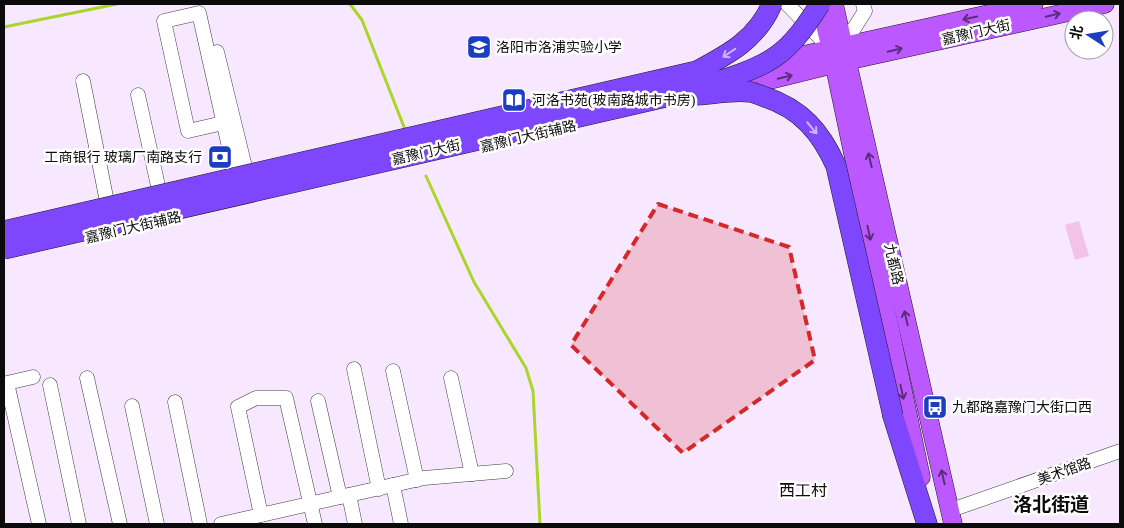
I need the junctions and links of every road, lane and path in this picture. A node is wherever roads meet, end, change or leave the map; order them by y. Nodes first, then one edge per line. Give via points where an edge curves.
1 (772, 4) edge
2 (787, 4) edge
3 (820, 4) edge
4 (834, 4) edge
5 (863, 4) edge
6 (1034, 4) edge
7 (1105, 4) edge
8 (208, 12) dead end
9 (838, 55) junction
10 (83, 81) dead end
11 (138, 95) dead end
12 (670, 96) junction
13 (223, 123) junction
14 (241, 177) junction
15 (160, 195) junction
16 (108, 207) junction
17 (4, 227) edge
18 (4, 231) edge
19 (4, 250) edge
20 (4, 256) edge
21 (354, 369) dead end
22 (393, 371) dead end
23 (33, 377) dead end
24 (87, 378) dead end
25 (451, 378) dead end
26 (50, 385) dead end
27 (318, 401) dead end
28 (175, 402) dead end
29 (132, 406) dead end
30 (1120, 451) edge
31 (506, 471) dead end
32 (472, 474) junction
33 (417, 480) junction
34 (386, 487) junction
35 (344, 496) junction
36 (310, 504) junction
37 (271, 517) edge
38 (952, 517) edge
39 (39, 524) edge
40 (79, 524) edge
41 (120, 524) edge
42 (157, 524) edge
43 (200, 524) edge
44 (228, 524) edge
45 (315, 524) edge
46 (355, 524) edge
47 (401, 524) edge
48 (927, 524) edge
49 (931, 524) edge

1 -> 18 highway, 嘉豫门大街, bridge via 754,33 729,54 697,71
2 - 9 street
3 - 9 main road, 九都路
3 - 12 highway, 嘉豫门大街, bridge via 804,29 776,56 750,70
4 - 9 main road, 九都路
5 - 9 street via 865,12
6 -> 9 main road, 嘉豫门大街
9 -> 7 main road, 嘉豫门大街
8 - 14 street
9 - 14 main road, 嘉豫门大街辅路
20 -> 9 main road, 嘉豫门大街辅路
38 -> 9 main road, 九都路
9 -> 49 main road, 九都路
10 - 16 street
11 - 15 street
12 - 19 highway, 嘉豫门大街, bridge
12 -> 48 highway, bridge via 751,92 798,113 829,150 836,166 893,416
13 - 13 street via 188,131 164,21 199,14
13 - 14 street
14 - 15 main road, 嘉豫门大街辅路
15 - 16 main road, 嘉豫门大街辅路
16 - 17 main road, 嘉豫门大街辅路
21 - 34 street
22 - 33 street
23 - 39 street via 7,383
24 - 41 street
25 - 32 street
26 - 40 street
27 - 35 street
28 - 43 street
29 - 42 street
30 - 38 street, 美术馆路
31 - 32 street
32 - 33 street
33 - 34 street
34 - 35 street
34 - 47 street
35 - 36 street
35 - 46 street
36 - 37 street
36 - 37 street via 286,398 256,398 238,407
36 - 45 street
37 - 44 street

